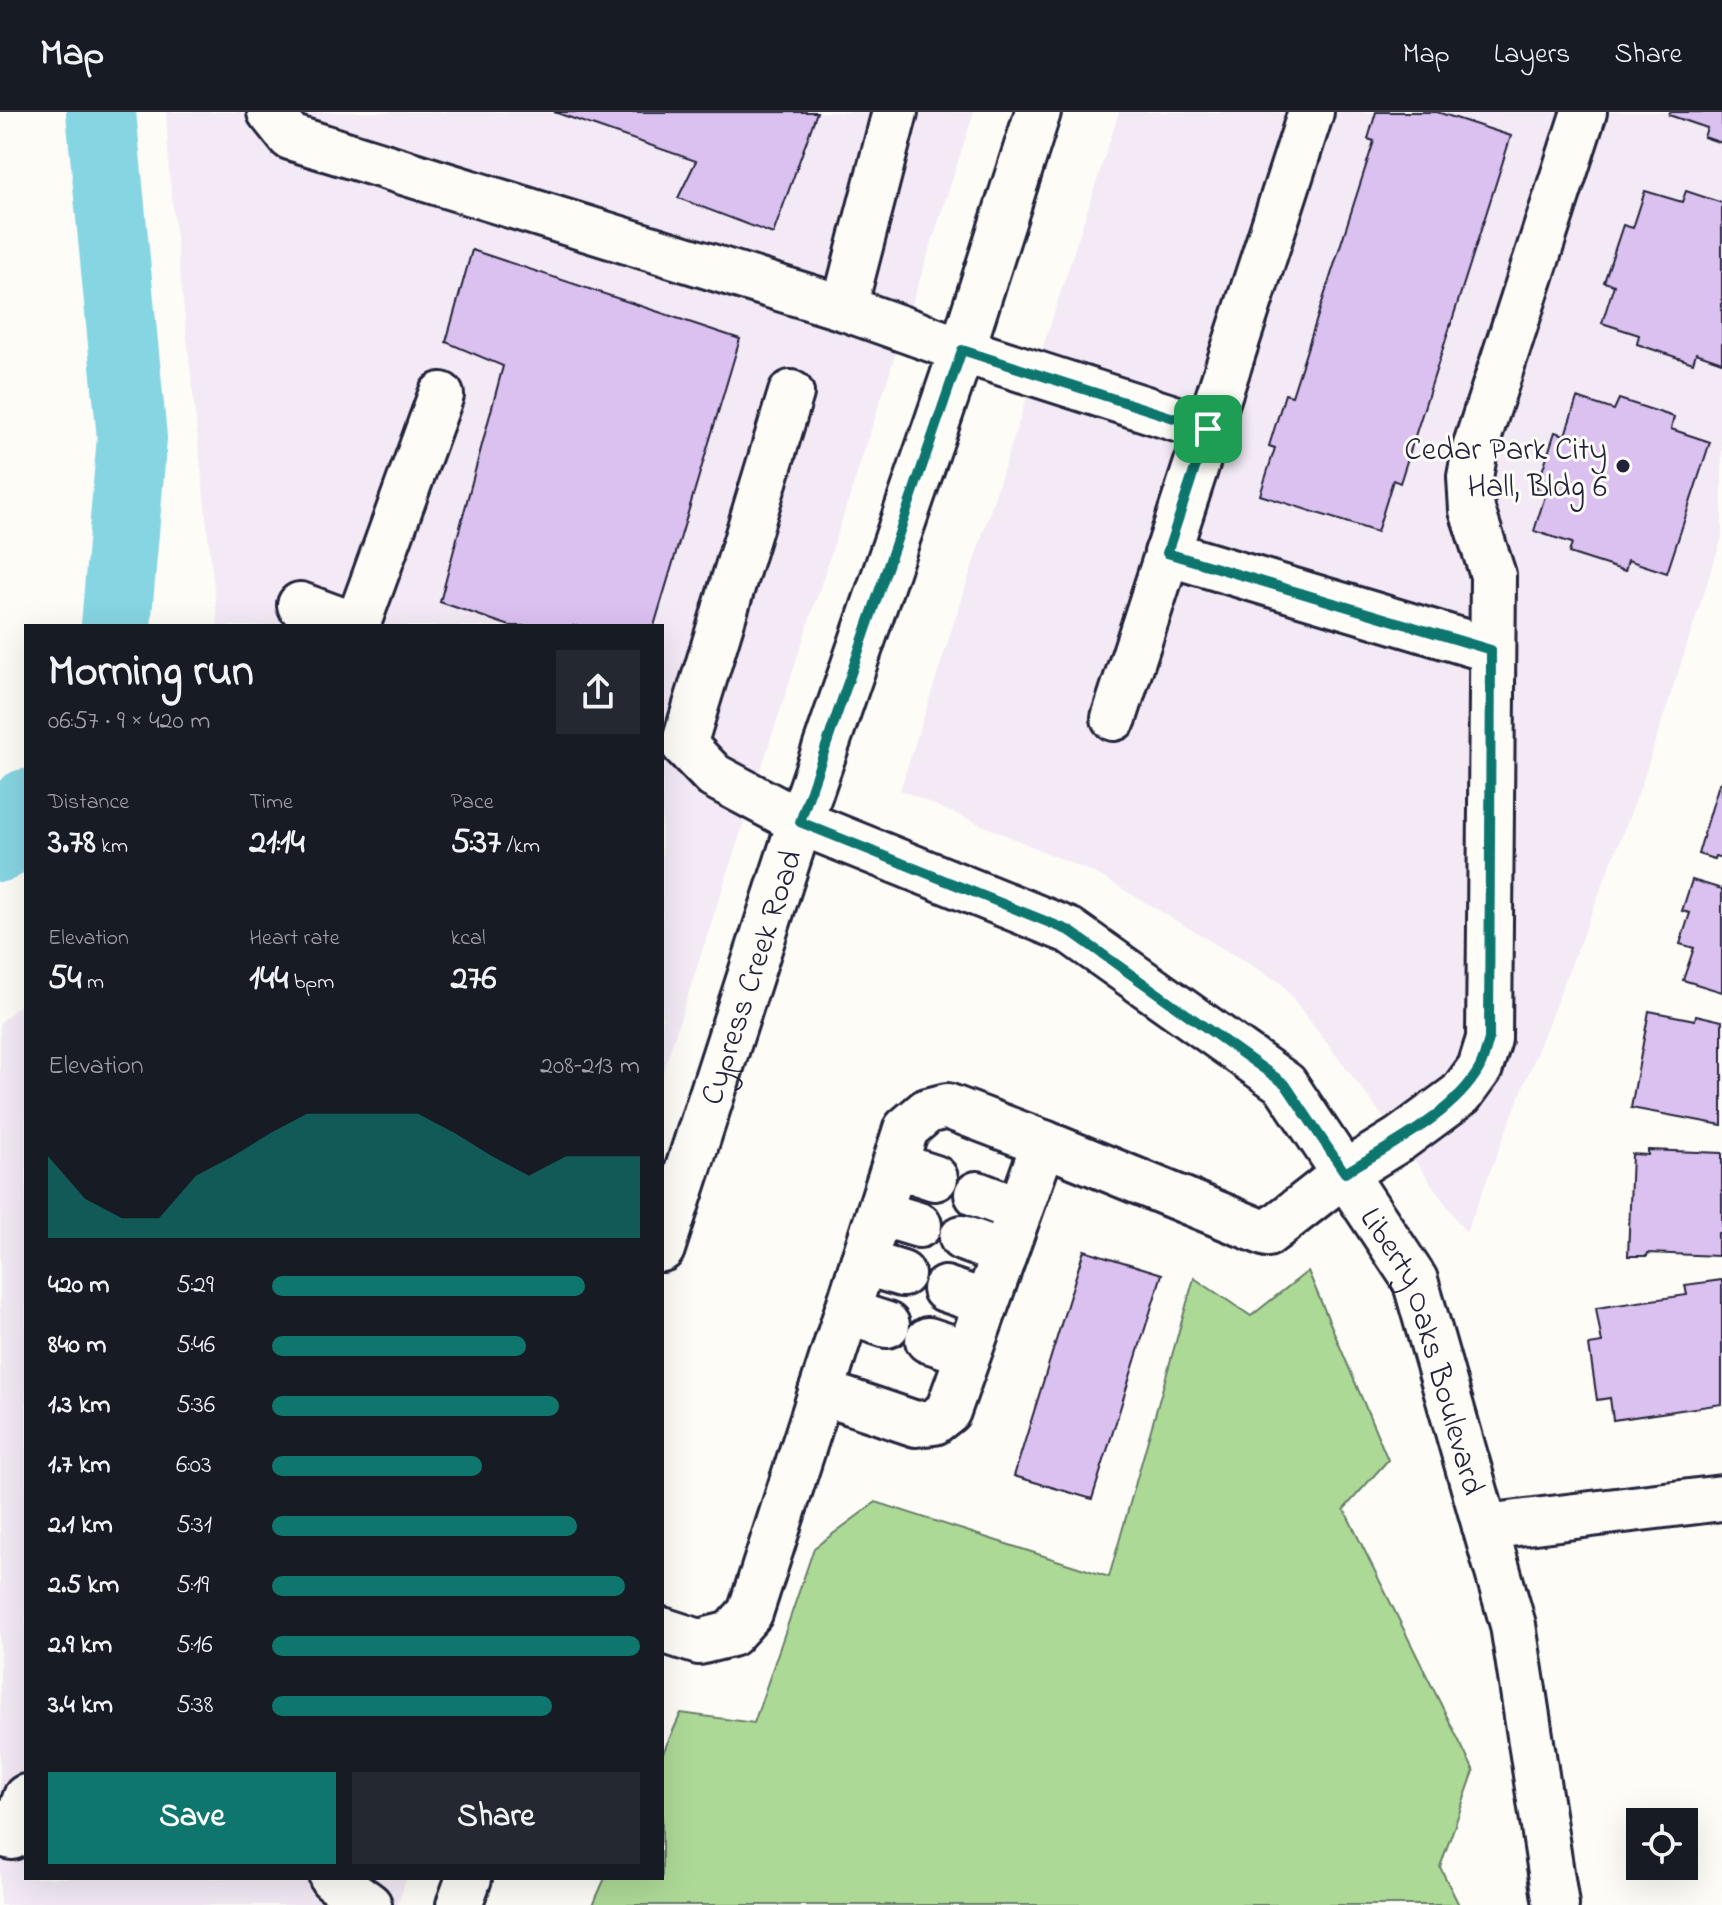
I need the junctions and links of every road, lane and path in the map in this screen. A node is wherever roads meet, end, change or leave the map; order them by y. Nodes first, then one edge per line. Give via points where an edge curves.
1 (270, 112) edge
2 (895, 112) edge
3 (1038, 112) edge
4 (1311, 112) edge
5 (1584, 112) edge
6 (844, 308) junction
7 (962, 350) junction
8 (791, 393) dead end
9 (441, 395) dead end
10 (1208, 429) junction
11 (1167, 553) junction
12 (300, 605) dead end
13 (352, 624) edge
14 (358, 624) edge
15 (1491, 650) junction
16 (1114, 718) dead end
17 (673, 741) edge
18 (800, 822) junction
19 (1044, 1143) junction
20 (895, 1165) junction
21 (1345, 1173) junction
22 (935, 1178) dead end
23 (977, 1194) dead end
24 (1019, 1210) junction
25 (962, 1238) dead end
26 (664, 1243) edge
27 (1004, 1253) junction
28 (945, 1289) dead end
29 (986, 1303) junction
30 (821, 1392) junction
31 (1722, 1498) edge
32 (1485, 1527) junction
33 (664, 1631) edge
34 (24, 1803) edge
35 (0, 1834) edge
36 (335, 1880) edge
37 (468, 1880) edge
38 (369, 1905) edge
39 (459, 1905) edge
40 (1556, 1905) edge

1 - 6 street via 290,137
2 - 6 street
3 - 7 street, Cypress Creek Road
4 - 10 street
5 - 15 street via 1470,477 1472,510 1493,575
6 - 7 street
7 - 10 street
7 - 18 street, Cypress Creek Road
8 - 17 street
9 - 14 street
10 - 11 street
11 - 15 street
11 - 16 street
12 - 13 street
15 - 21 street via 1489,1039 1480,1068 1461,1094
17 - 18 street, Liberty Oaks Boulevard via 714,776
18 - 21 street, Liberty Oaks Boulevard via 1070,931 1285,1084
18 - 26 street, Cypress Creek Road
19 - 20 street via 947,1106 927,1111 906,1129
19 - 21 street via 1267,1234
19 - 24 street
20 - 22 street
20 - 30 street via 899,1219 867,1318
21 - 32 street, Liberty Oaks Boulevard via 1415,1280
23 - 24 street
24 - 27 street
25 - 27 street
27 - 29 street
28 - 29 street
29 - 30 street via 948,1346 948,1411 934,1422 916,1424
30 - 33 street via 750,1613 731,1634 699,1642
31 - 32 street
32 - 40 street, Liberty Oaks Boulevard via 1513,1625
34 - 35 street via 12,1837
36 - 38 street
37 - 39 street

